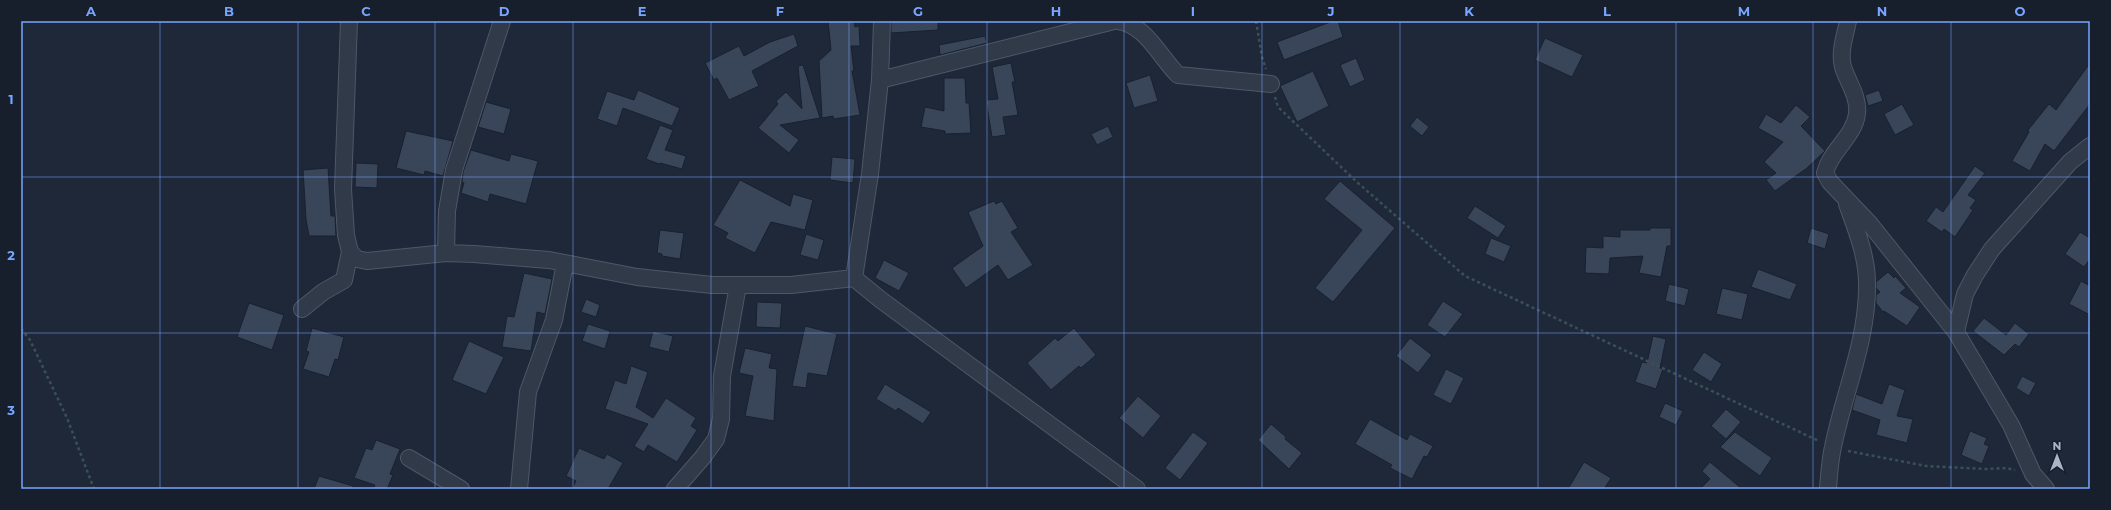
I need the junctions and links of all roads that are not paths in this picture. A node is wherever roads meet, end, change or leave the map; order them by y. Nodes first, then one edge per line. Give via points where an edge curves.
1 (349, 21) edge
2 (502, 21) edge
3 (882, 21) edge
4 (1114, 21) edge
5 (1118, 21) edge
6 (1848, 21) edge
7 (1077, 25) edge
8 (880, 80) junction
9 (1271, 84) road end
10 (2090, 146) edge
11 (1846, 198) junction
12 (350, 252) junction
13 (446, 253) junction
14 (565, 263) junction
15 (854, 278) junction
16 (738, 285) junction
17 (302, 309) dead end
18 (1956, 332) junction
19 (410, 458) dead end
20 (518, 488) edge
21 (461, 489) edge
22 (676, 489) edge
23 (1137, 489) edge
24 (1828, 489) edge
25 (2046, 489) edge

1 - 12 street via 343,189 346,235
2 - 13 street via 454,170 447,211
3 - 8 street
4 - 7 street
5 - 9 street via 1127,22 1139,30 1178,75
6 - 11 street via 1842,54 1843,67 1857,101 1857,114 1854,125 1826,164 1825,173
7 - 8 street
8 - 15 street via 870,174
10 - 18 street via 2070,162 1992,249 1974,275 1965,294
11 - 18 street via 1870,224
11 - 24 street via 1862,248 1867,282 1860,346 1832,447
12 - 13 street via 357,259 368,261
12 - 17 street via 344,280 323,292
13 - 14 street
14 - 16 street via 637,276 712,285
14 - 20 street via 554,320 528,392
15 - 16 street via 791,285
15 - 23 street
16 - 22 street via 722,376 721,419 716,438
18 - 25 street via 2011,425 2033,474
19 - 21 street

